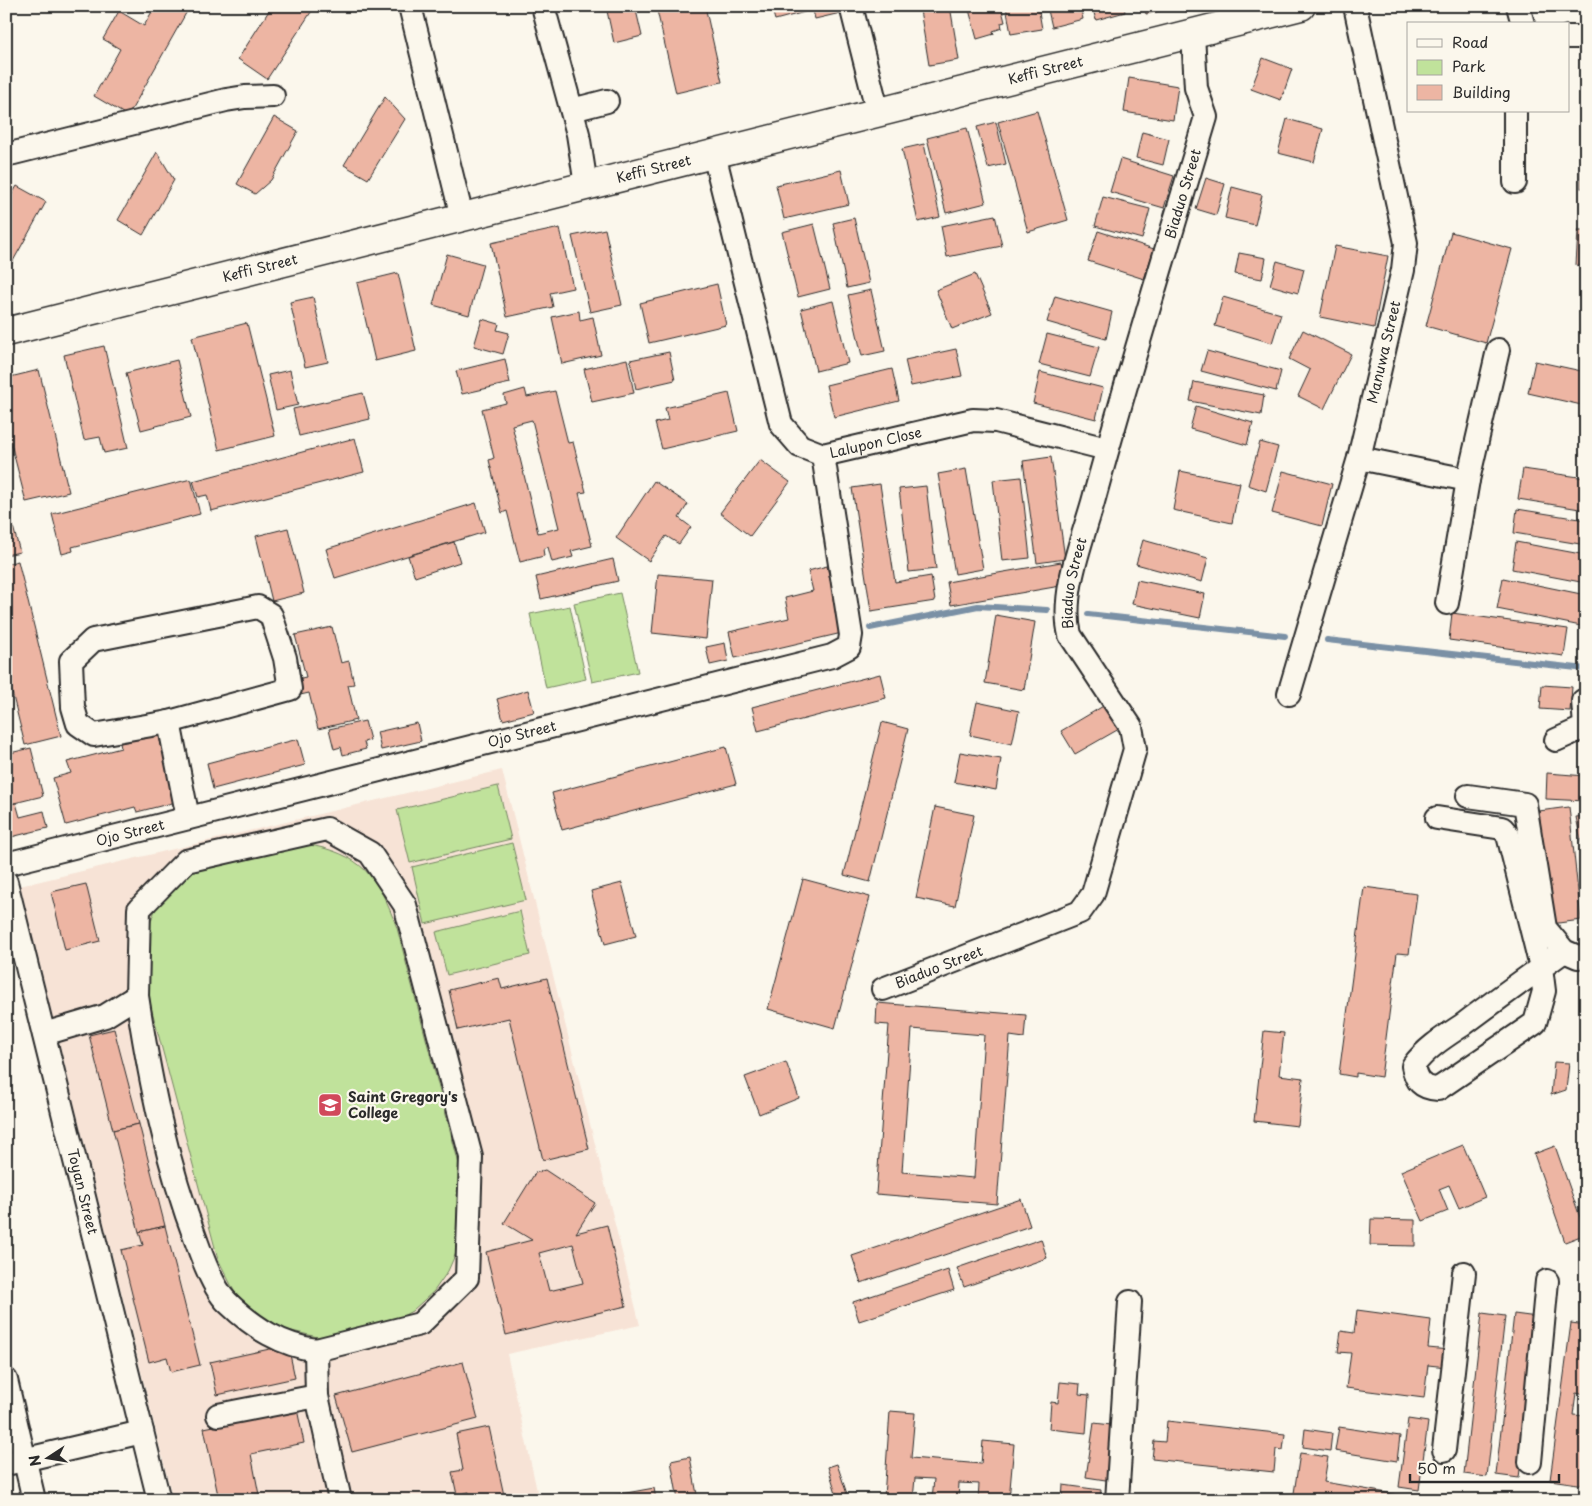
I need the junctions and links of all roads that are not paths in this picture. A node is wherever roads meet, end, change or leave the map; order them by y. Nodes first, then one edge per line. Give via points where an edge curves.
1 (410, 6) edge
2 (543, 6) edge
3 (851, 6) edge
4 (1301, 6) edge
5 (1355, 6) edge
6 (1518, 6) edge
7 (1522, 22) edge
8 (1193, 34) junction
9 (1570, 37) edge
10 (1586, 38) edge
11 (273, 96) dead end
12 (607, 101) dead end
13 (572, 110) junction
14 (1515, 112) edge
15 (878, 113) junction
16 (714, 154) junction
17 (6, 155) edge
18 (1515, 182) dead end
19 (586, 185) junction
20 (462, 218) junction
21 (6, 332) edge
22 (1498, 350) dead end
23 (1107, 449) junction
24 (823, 455) junction
25 (1359, 458) junction
26 (1468, 480) junction
27 (1447, 603) dead end
28 (1289, 694) dead end
29 (1586, 701) edge
30 (169, 722) junction
31 (1556, 740) dead end
32 (1468, 796) dead end
33 (188, 818) junction
34 (1437, 818) dead end
35 (6, 864) edge
36 (6, 882) edge
37 (1564, 951) junction
38 (1586, 956) edge
39 (1541, 967) junction
40 (883, 989) dead end
41 (137, 996) junction
42 (44, 1034) junction
43 (1464, 1273) dead end
44 (1547, 1281) dead end
45 (1130, 1302) dead end
46 (316, 1350) junction
47 (6, 1380) edge
48 (317, 1396) junction
49 (218, 1415) dead end
50 (142, 1432) junction
51 (1444, 1450) dead end
52 (15, 1462) edge
53 (1530, 1462) dead end
54 (34, 1500) edge
55 (159, 1500) edge
56 (340, 1500) edge
57 (1117, 1500) edge

1 - 20 street
2 - 13 street
3 - 15 street
4 - 8 main road, Keffi Street
5 - 25 street, Manuwa Street via 1406,244 1403,270
6 - 7 street
8 - 15 main road, Keffi Street
8 - 23 street, Biaduo Street via 1196,88 1206,117
9 - 10 street
11 - 17 street via 226,100
12 - 13 street
13 - 19 street
14 - 18 street
15 - 16 main road, Keffi Street
16 - 19 main road, Keffi Street
16 - 24 street, Lalupon Close via 781,424 800,446
19 - 20 main road, Keffi Street
20 - 21 main road, Keffi Street
22 - 26 street
23 - 24 street, Lalupon Close via 996,421 973,420
23 - 40 street, Biaduo Street via 1068,595 1066,621 1070,635 1131,727 1135,749 1093,894 1080,912
24 - 33 street, Ojo Street via 851,635 849,646 832,656
25 - 26 street
25 - 28 street, Manuwa Street
26 - 27 street
29 - 31 street via 1583,701 1585,727
30 - 30 street via 94,735 78,724 73,707 71,661 93,640 258,607 271,615 285,658 290,689
30 - 33 street
32 - 37 street via 1524,804 1545,928
33 - 35 street, Ojo Street
34 - 39 street via 1502,828 1508,834
36 - 42 street, Toyan Street
37 - 38 street via 1578,957
37 - 39 street
39 - 39 street via 1418,1058 1413,1066 1420,1085 1438,1089 1535,1023 1543,997
41 - 42 street via 105,1016
41 - 46 street via 150,1084 173,1174 205,1264 226,1302 265,1334 294,1347
41 - 46 street via 139,909 186,861 327,829 370,853 405,905 472,1157 467,1278 420,1324
42 - 50 street, Toyan Street
43 - 51 street
44 - 53 street
45 - 57 street
46 - 48 street
47 - 52 street
48 - 49 street
48 - 56 street
50 - 52 street
50 - 55 street, Toyan Street
52 - 54 street

